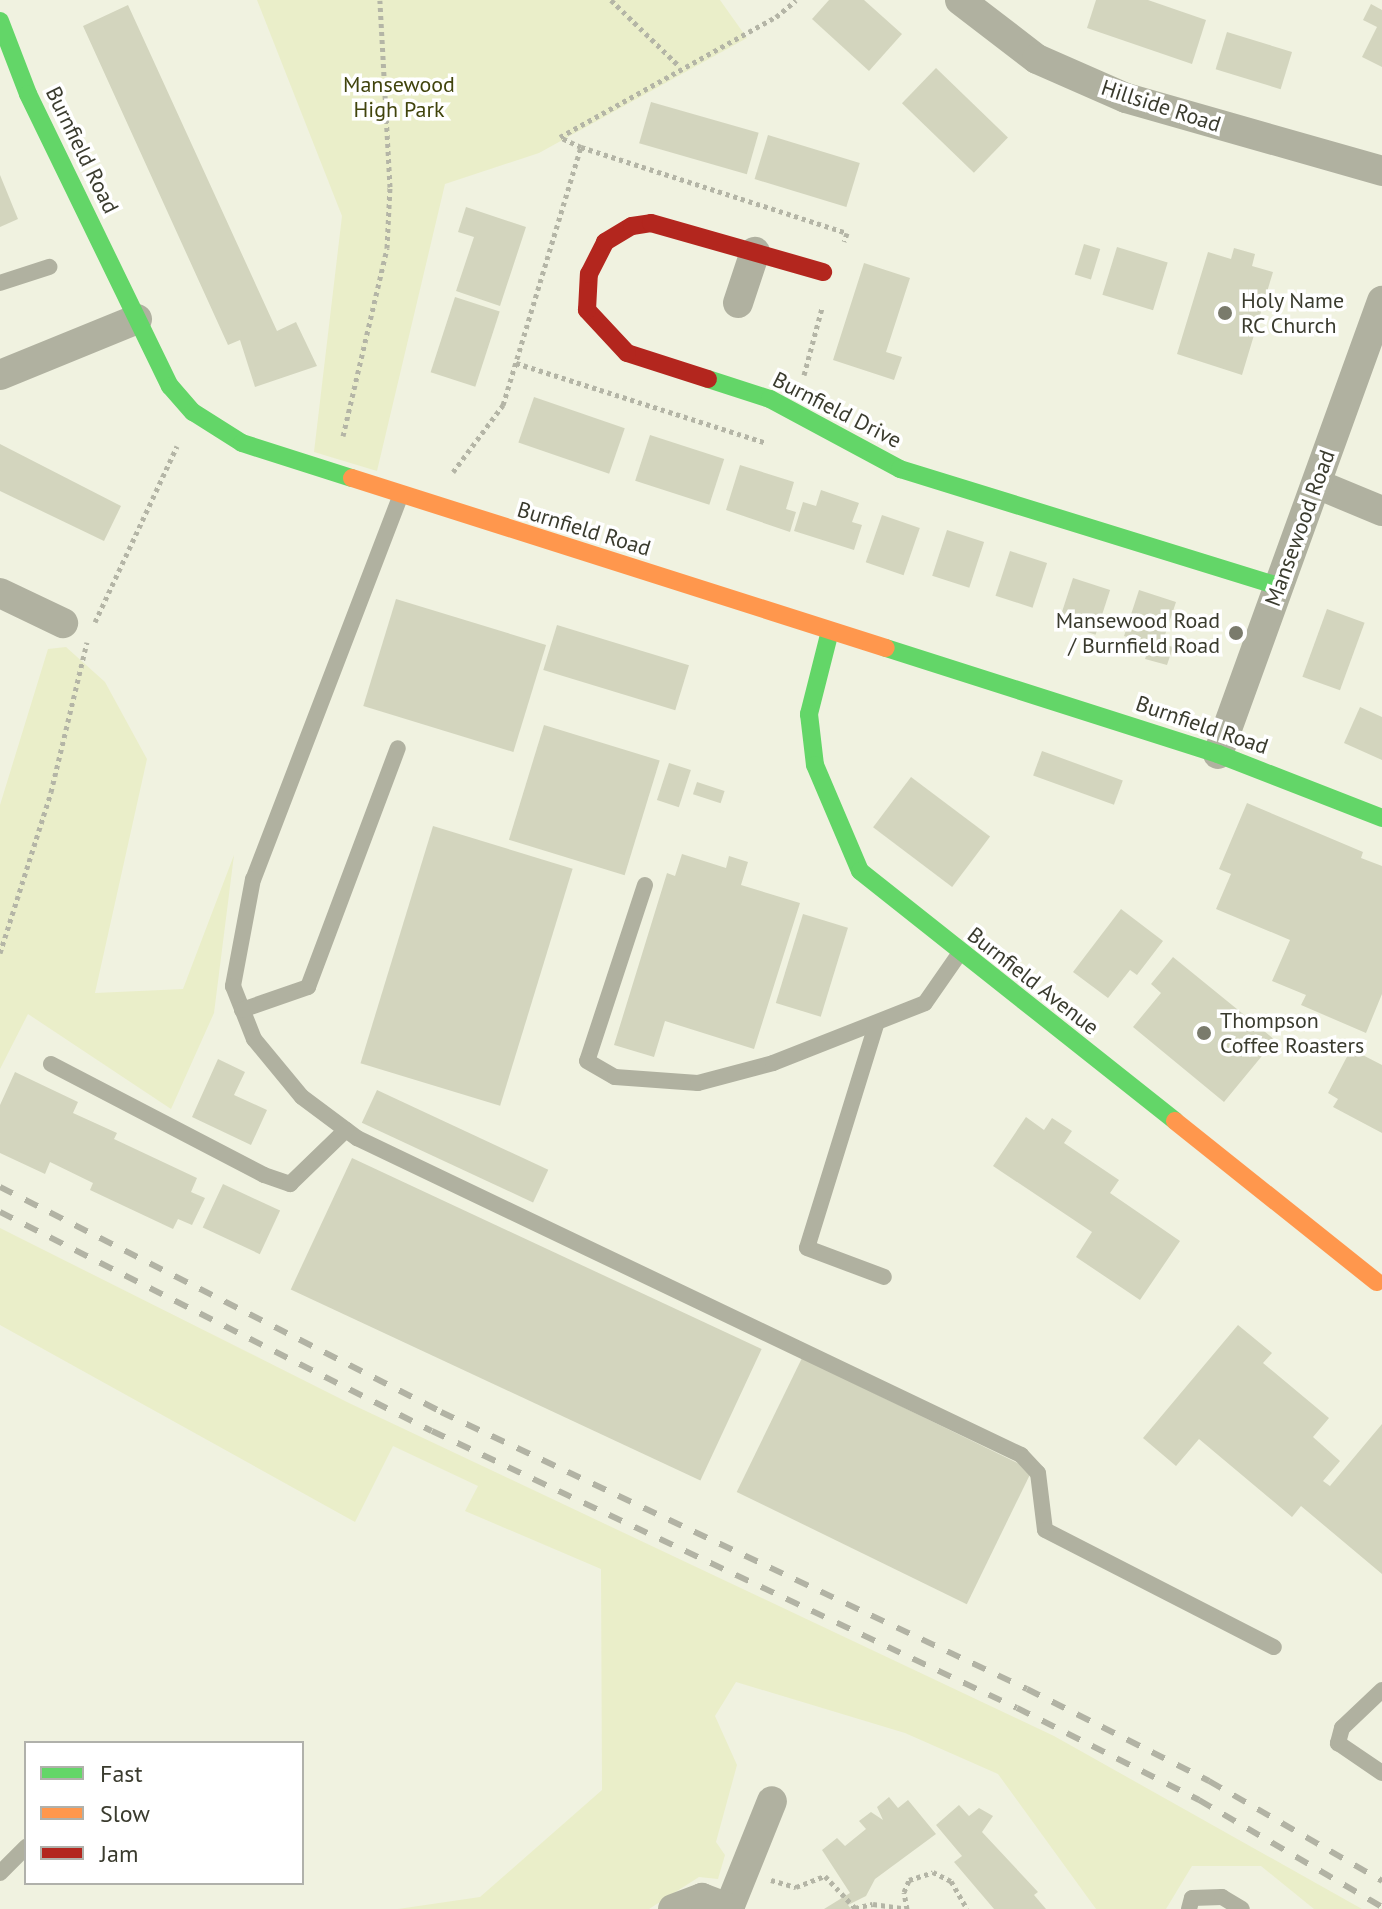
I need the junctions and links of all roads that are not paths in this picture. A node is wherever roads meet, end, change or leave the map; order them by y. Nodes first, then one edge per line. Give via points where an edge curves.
1 (960, 0) edge
2 (0, 21) edge
3 (1382, 171) edge
4 (755, 252) junction
5 (49, 267) dead end
6 (823, 272) dead end
7 (0, 283) edge
8 (1382, 301) edge
9 (738, 303) dead end
10 (137, 319) junction
11 (0, 375) edge
12 (1317, 484) junction
13 (400, 497) junction
14 (1382, 511) edge
15 (1278, 586) junction
16 (0, 593) edge
17 (63, 623) dead end
18 (830, 631) junction
19 (398, 748) dead end
20 (1218, 754) junction
21 (1382, 818) edge
22 (645, 885) dead end
23 (959, 954) junction
24 (242, 1010) junction
25 (876, 1025) junction
26 (51, 1064) dead end
27 (346, 1130) junction
28 (884, 1277) dead end
29 (1380, 1284) edge
30 (1274, 1647) dead end
31 (1382, 1690) edge
32 (1382, 1773) edge
33 (772, 1801) dead end
34 (24, 1849) edge
35 (0, 1873) edge
36 (729, 1908) edge
37 (673, 1909) edge
38 (1189, 1909) edge
39 (1242, 1909) edge

1 - 3 street, Hillside Road via 1037,59 1126,98
2 - 10 street, Burnfield Road via 28,94
4 - 6 street, Burnfield Drive
4 - 9 street
4 - 15 street, Burnfield Drive via 670,225 632,226 605,242 589,274 587,310 627,353 770,399 900,469
5 - 7 lane
8 - 12 street, Mansewood Road
10 - 11 street
10 - 13 street, Burnfield Road via 170,386 193,412 242,443
12 - 14 street
12 - 15 street, Mansewood Road
13 - 18 street, Burnfield Road
13 - 24 lane via 253,879 233,986
15 - 20 street, Mansewood Road
16 - 17 street
18 - 20 street, Burnfield Road
18 - 23 street, Burnfield Avenue via 809,714 815,765 860,871
19 - 24 lane via 308,987
20 - 21 street, Burnfield Road
22 - 25 lane via 587,1061 615,1077 698,1083 773,1063
23 - 25 lane via 925,1003
23 - 29 street, Burnfield Avenue
24 - 27 lane via 254,1039 302,1097
25 - 28 lane via 807,1248
26 - 27 lane via 290,1184
27 - 30 lane via 1021,1455 1038,1473 1045,1530
31 - 32 lane via 1342,1728 1338,1743
33 - 36 street
34 - 35 lane
36 - 37 street via 702,1898
38 - 39 lane via 1192,1898 1222,1897

